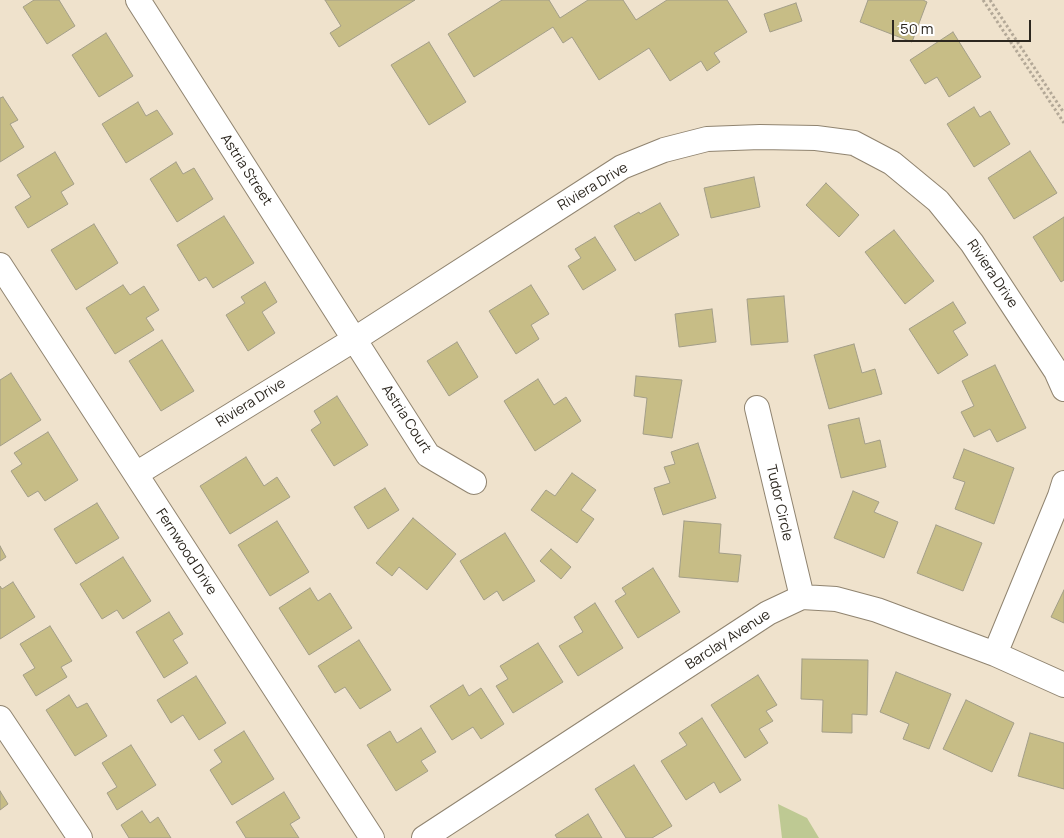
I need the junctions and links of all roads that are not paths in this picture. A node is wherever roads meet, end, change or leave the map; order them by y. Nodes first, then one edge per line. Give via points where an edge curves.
1 (138, 0) edge
2 (0, 265) edge
3 (355, 339) junction
4 (1064, 389) edge
5 (757, 408) dead end
6 (136, 474) junction
7 (474, 482) dead end
8 (1063, 492) edge
9 (802, 597) junction
10 (995, 654) junction
11 (1064, 685) edge
12 (1, 722) edge
13 (80, 838) edge
14 (372, 838) edge
15 (424, 838) edge

1 - 3 street, Astria Street
2 - 6 street, Fernwood Drive
3 - 4 street, Riviera Drive via 622,167 664,150 707,139 816,138 854,143 892,163 938,201 972,244
3 - 6 street, Riviera Drive
3 - 7 street, Astria Court via 428,456
5 - 9 street, Tudor Circle
6 - 14 street, Fernwood Drive
8 - 10 street
9 - 10 street, Barclay Avenue via 836,599 877,610
9 - 15 street, Barclay Avenue via 768,613
10 - 11 street, Barclay Avenue
12 - 13 street

